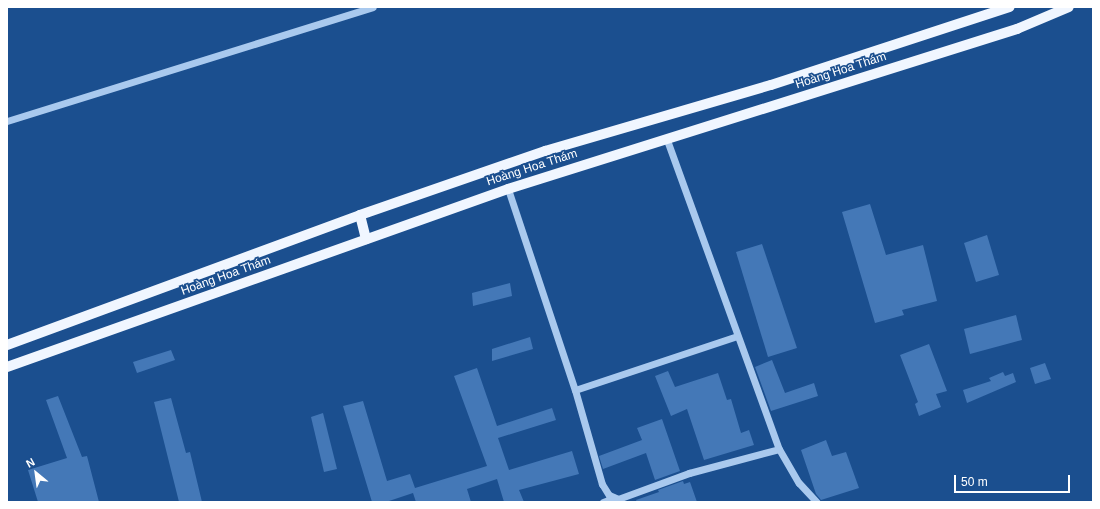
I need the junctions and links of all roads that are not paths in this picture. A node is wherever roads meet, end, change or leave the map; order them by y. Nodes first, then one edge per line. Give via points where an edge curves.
1 (373, 7) edge
2 (1010, 7) edge
3 (1069, 7) edge
4 (7, 121) edge
5 (667, 140) junction
6 (508, 189) junction
7 (360, 215) junction
8 (366, 239) junction
9 (737, 336) junction
10 (7, 345) edge
11 (7, 367) edge
12 (575, 390) junction
13 (779, 449) junction
14 (614, 498) junction
15 (603, 502) edge
16 (817, 502) edge

1 - 4 street
2 - 7 main road, Hoàng Hoa Thám via 771,85 545,152
3 - 5 main road, Hoàng Hoa Thám via 1017,29
5 - 6 main road, Hoàng Hoa Thám
5 - 9 street
6 - 8 main road, Hoàng Hoa Thám
6 - 12 street
7 - 8 main road
7 - 10 main road, Hoàng Hoa Thám
8 - 11 main road, Hoàng Hoa Thám
9 - 12 street
9 - 13 street
12 - 14 street via 602,484
13 - 14 street via 689,473 618,499
13 - 16 street via 799,483
14 - 15 street

